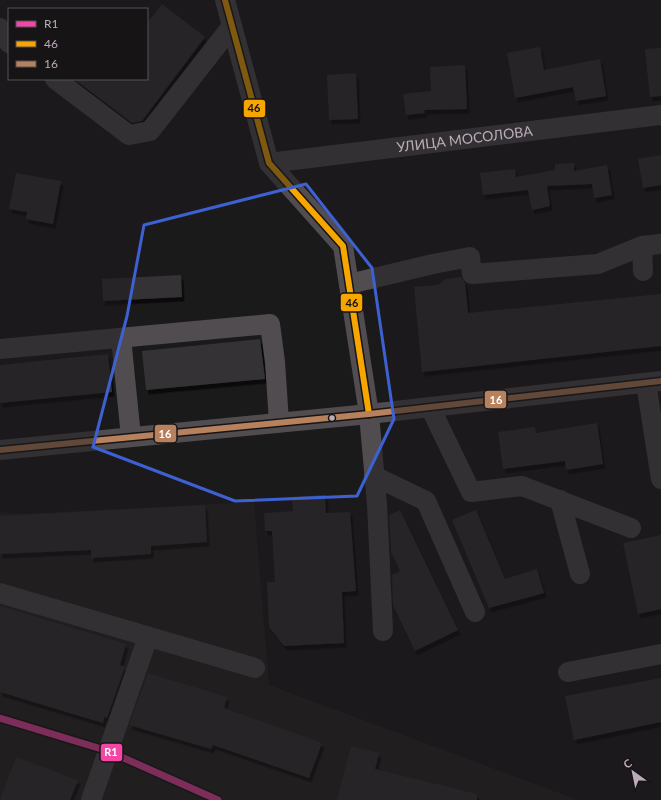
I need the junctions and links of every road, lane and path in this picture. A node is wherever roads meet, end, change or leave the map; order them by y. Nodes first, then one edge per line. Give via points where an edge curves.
1 (224, 0) edge
2 (232, 26) junction
3 (0, 28) edge
4 (8, 41) edge
5 (56, 80) edge
6 (661, 115) edge
7 (268, 163) junction
8 (652, 245) edge
9 (643, 271) dead end
10 (349, 284) junction
11 (121, 338) junction
12 (0, 349) edge
13 (654, 382) edge
14 (430, 407) junction
15 (368, 414) junction
16 (279, 422) junction
17 (131, 437) junction
18 (0, 450) edge
19 (374, 476) junction
20 (661, 479) edge
21 (560, 500) junction
22 (631, 528) dead end
23 (580, 574) dead end
24 (0, 593) edge
25 (475, 612) dead end
26 (383, 631) dead end
27 (148, 637) junction
28 (661, 654) edge
29 (255, 668) dead end
30 (568, 672) dead end
31 (91, 800) edge

1 - 2 street
2 - 5 street via 150,131 129,135
2 - 7 street
3 - 4 street
6 - 7 street, УЛИЦА МОСОЛОВА
7 - 10 street via 343,246
8 - 9 street
8 - 10 street via 598,264 472,274 470,257
10 - 15 street
11 - 12 street
11 - 16 street via 270,324
11 - 17 street
13 - 14 street
13 - 20 street
14 - 15 street
14 - 21 street via 471,492 522,486
15 - 16 street
15 - 19 street
16 - 17 street
17 - 18 street
19 - 25 street via 426,501
19 - 26 street
21 - 22 street
21 - 23 street
24 - 27 street
27 - 29 street
27 - 31 street
28 - 30 street

